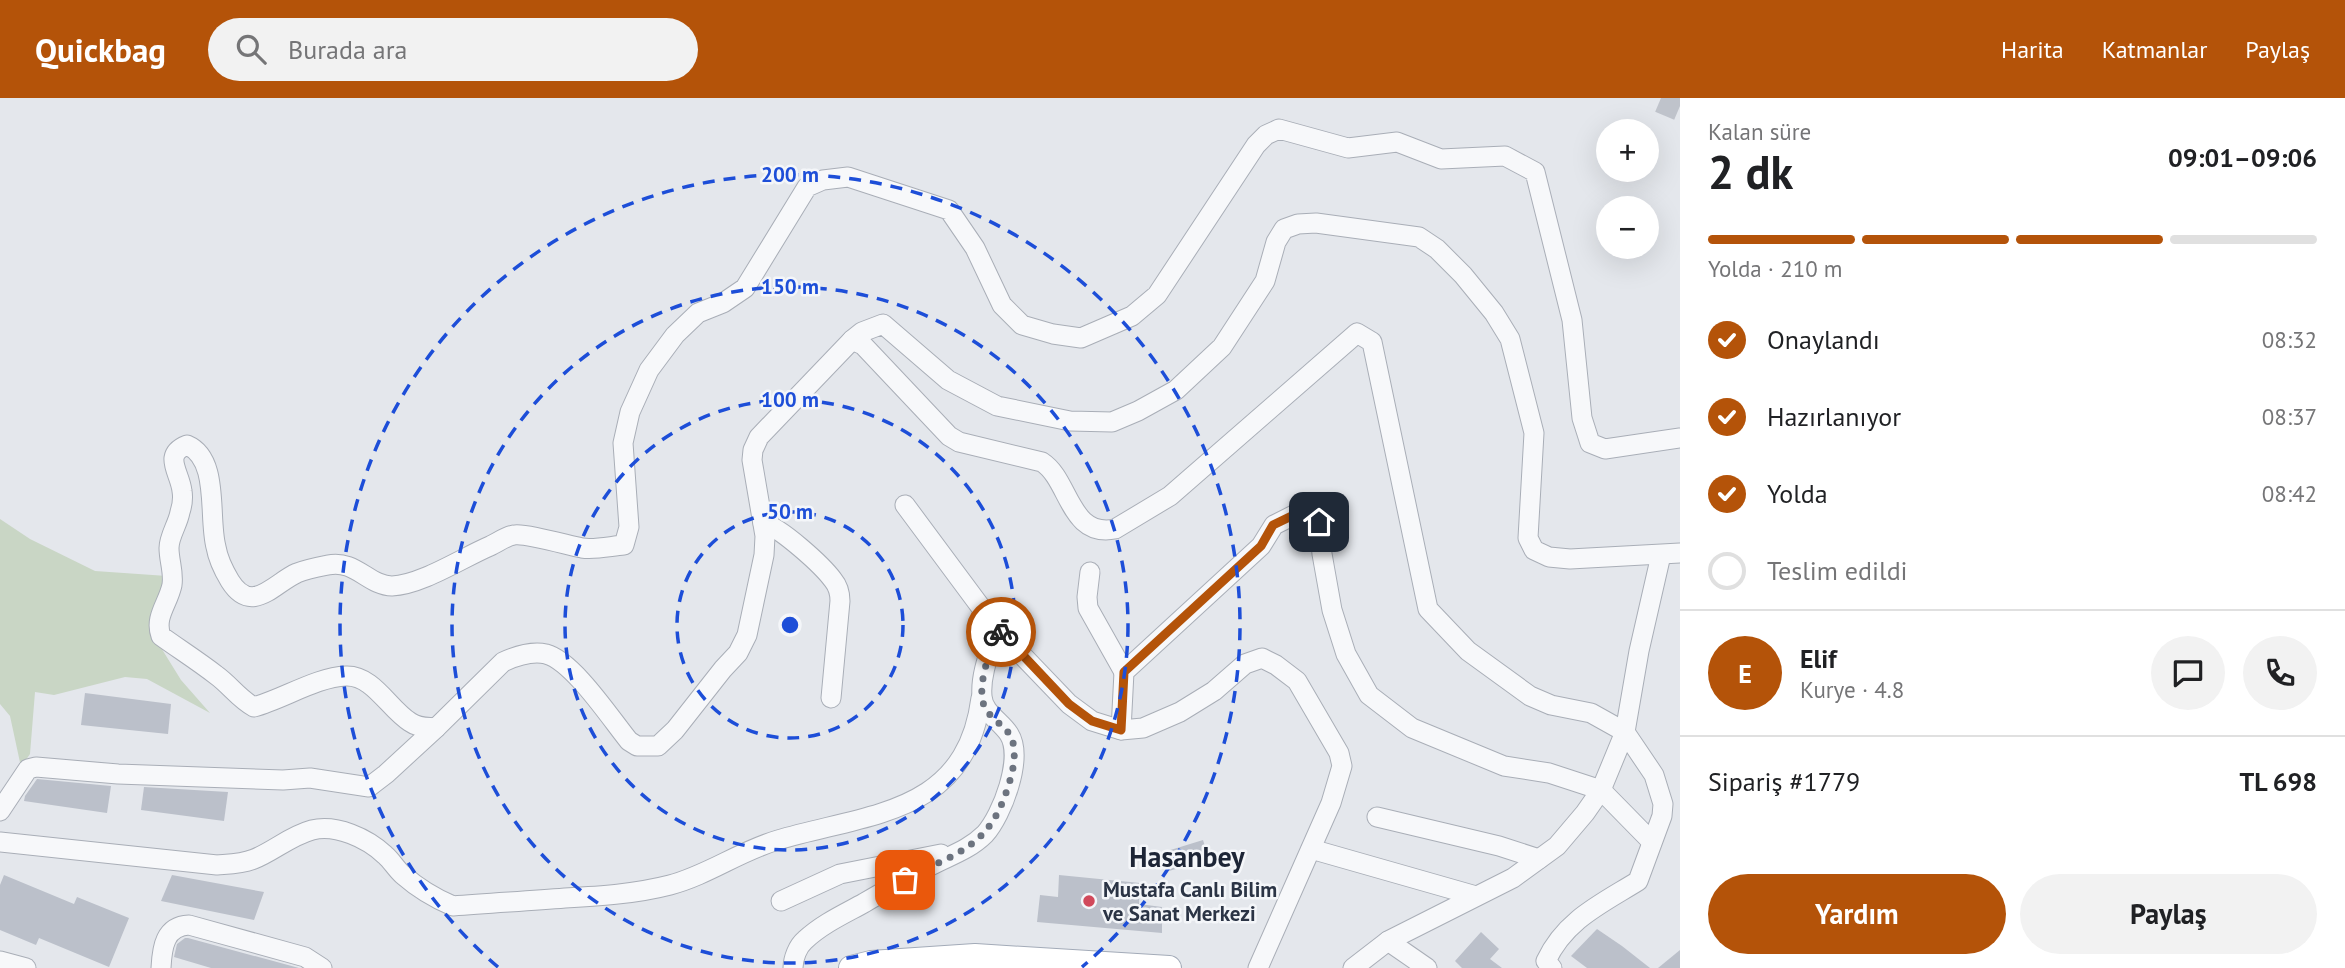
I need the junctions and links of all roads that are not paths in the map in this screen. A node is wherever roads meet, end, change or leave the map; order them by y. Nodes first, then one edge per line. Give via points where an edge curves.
1 (852, 340) junction
2 (1680, 438) edge
3 (905, 505) dead end
4 (763, 523) junction
5 (1671, 554) edge
6 (1090, 572) dead end
7 (998, 629) junction
8 (1124, 672) junction
9 (831, 698) dead end
10 (981, 698) junction
11 (436, 727) junction
12 (1121, 730) junction
13 (1625, 732) junction
14 (1601, 790) junction
15 (0, 811) edge
16 (1377, 817) dead end
17 (0, 842) edge
18 (1652, 842) junction
19 (1311, 849) junction
20 (966, 850) junction
21 (1539, 859) junction
22 (1476, 896) junction
23 (781, 901) dead end
24 (1388, 941) junction
25 (0, 961) edge
26 (906, 964) edge
27 (26, 968) edge
28 (161, 968) edge
29 (322, 968) edge
30 (793, 968) edge
31 (851, 968) edge
32 (1169, 968) edge
33 (1258, 968) edge
34 (1353, 968) edge
35 (1427, 968) edge
36 (1552, 968) edge

1 - 4 street via 759,437 752,460
1 - 5 street via 883,324 948,380 997,406 1070,421 1112,422 1176,390 1222,347 1265,281 1283,229 1316,223 1419,237 1463,275 1510,339 1534,433 1528,538 1534,550 1570,559
1 - 13 street via 863,345 949,436 1042,461 1053,469 1082,520 1093,529 1106,531 1170,496 1357,333 1372,342 1428,608 1468,651 1530,696 1591,713
2 - 11 street via 1613,449 1590,443 1582,418 1572,320 1535,172 1505,156 1441,159 1397,142 1348,148 1279,129 1256,145 1157,295 1132,316 1082,338 1022,325 1002,305 975,248 949,210 848,177 823,180 807,187 745,288 698,313 675,334 649,370 630,412 623,443 629,527 624,545 586,549 514,535 405,584 387,586 353,567 332,564 295,574 272,591 251,597 238,592 221,564 204,460 195,448 178,449 174,464 183,492 170,540 173,576 158,620 161,636 254,707 331,678 349,676 362,679 410,722
3 - 7 street
4 - 9 street via 781,531 838,587
4 - 11 street via 764,555 742,646 658,746 637,746 629,741 567,665 543,653 503,662
5 - 13 street via 1639,651
6 - 8 street via 1088,608
7 - 10 street
7 - 12 street via 1069,704 1092,721
8 - 12 street
8 - 14 street via 1261,546 1273,525 1300,512 1319,522 1332,610 1346,654 1369,695 1412,728 1504,766 1549,773
10 - 17 street via 978,722 964,756 915,801 777,840 674,884 639,892 453,906 430,896 368,843 327,828 296,836 253,860 217,865
10 - 20 street via 986,711 1011,737 1014,768 986,833
11 - 15 street via 369,787 310,778 118,774 36,766 29,769
12 - 19 street via 1143,728 1180,712 1245,664 1262,658 1276,664 1297,681 1342,766
13 - 14 street
13 - 18 street via 1654,775 1663,804
14 - 18 street
14 - 21 street via 1557,846
16 - 21 street
18 - 36 street via 1639,881 1592,908 1555,942 1546,961
19 - 22 street
19 - 33 street
20 - 23 street via 848,872
20 - 30 street via 836,918 803,941
21 - 22 street
22 - 24 street
24 - 34 street
24 - 35 street
25 - 27 street
26 - 31 main road via 871,963
26 - 32 main road via 975,956
28 - 29 street via 172,932 189,925 305,957

